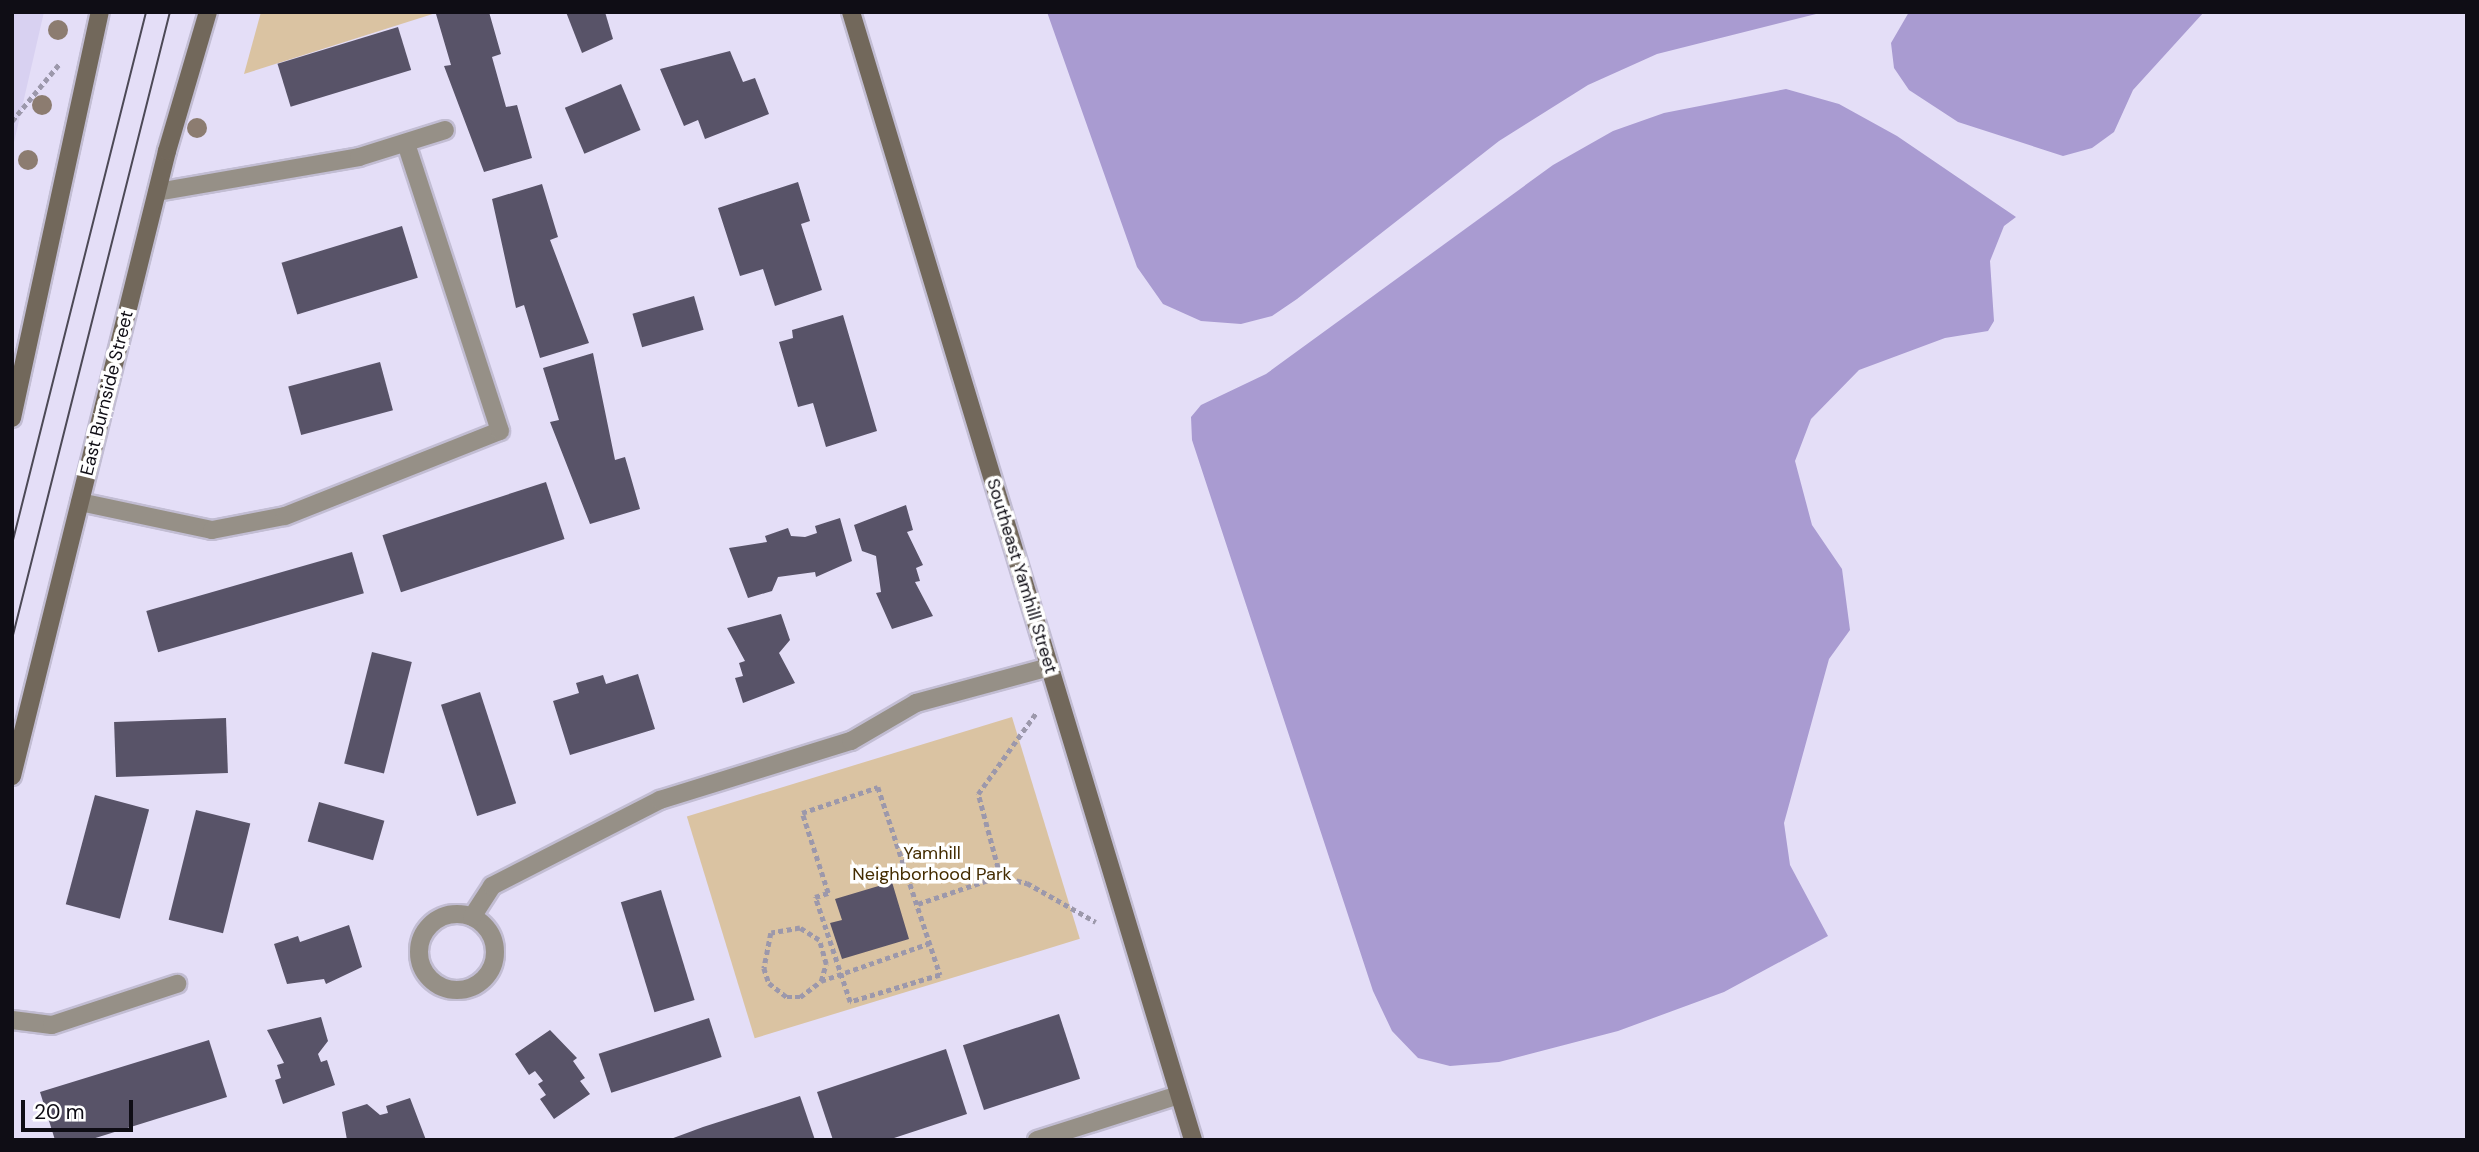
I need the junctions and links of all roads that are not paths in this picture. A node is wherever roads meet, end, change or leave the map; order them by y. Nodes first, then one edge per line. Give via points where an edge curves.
1 (100, 12) edge
2 (208, 12) edge
3 (850, 12) edge
4 (445, 130) dead end
5 (406, 143) junction
6 (157, 192) junction
7 (12, 418) edge
8 (80, 502) junction
9 (1049, 667) junction
10 (12, 776) edge
11 (472, 917) junction
12 (177, 984) dead end
13 (12, 1020) edge
14 (1179, 1095) junction
15 (1037, 1140) edge
16 (1193, 1140) edge

1 - 7 main road
2 - 6 main road, East Burnside Street
3 - 9 main road, Southeast Yamhill Street
4 - 5 street
5 - 6 street
5 - 8 street via 500,431 285,516 212,530
6 - 8 main road, East Burnside Street
8 - 10 main road, East Burnside Street
9 - 11 street via 916,703 851,741 660,800 492,886
9 - 14 main road, Southeast Yamhill Street
11 - 11 street via 447,915 421,937 424,973 442,988 480,984 494,962 491,935
12 - 13 street via 52,1025
14 - 15 street
14 - 16 main road, Southeast Yamhill Street

